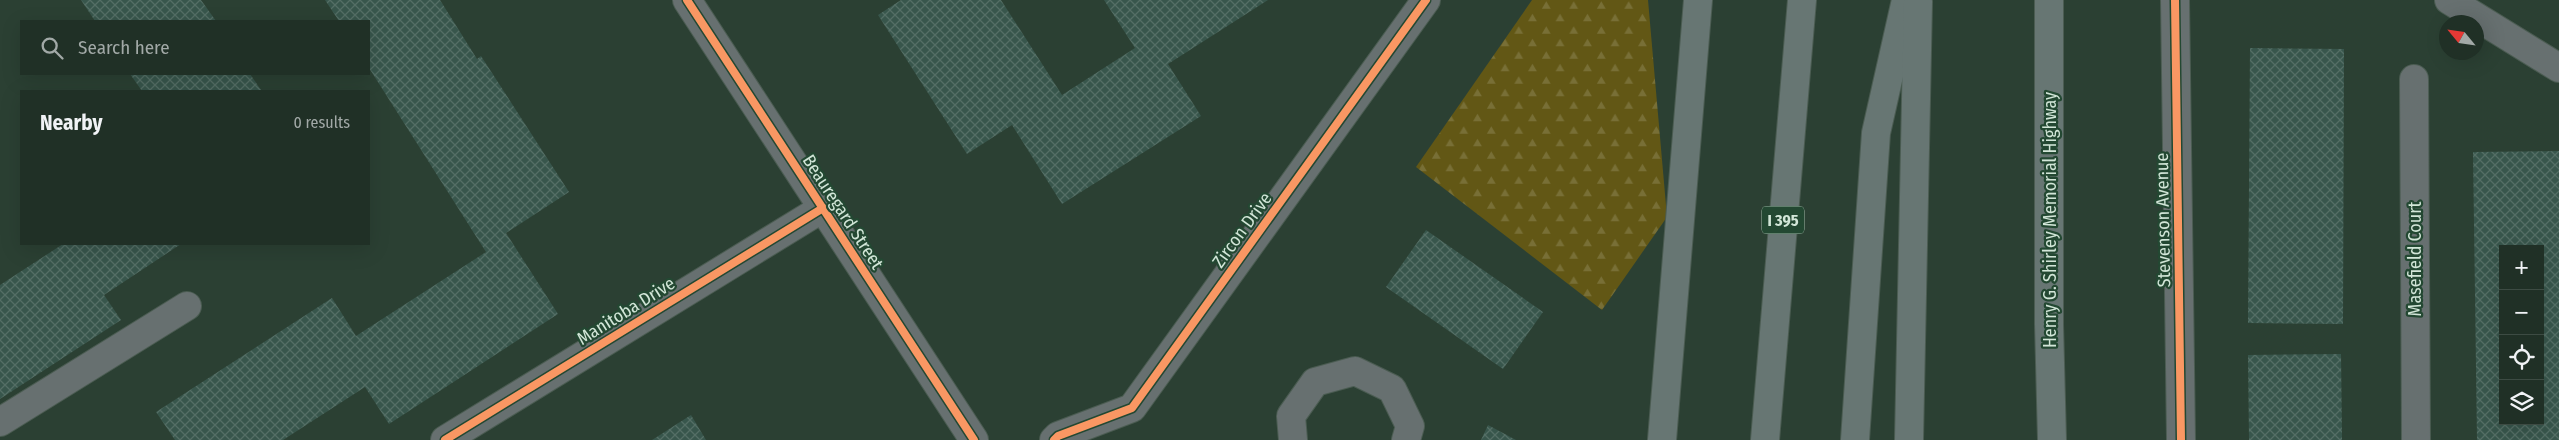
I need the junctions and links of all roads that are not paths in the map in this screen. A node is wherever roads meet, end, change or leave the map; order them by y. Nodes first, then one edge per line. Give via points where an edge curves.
1 (687, 0) edge
2 (1426, 0) edge
3 (1698, 0) edge
4 (1802, 0) edge
5 (1906, 0) edge
6 (1918, 0) edge
7 (2049, 0) edge
8 (2174, 0) edge
9 (2449, 0) edge
10 (2559, 68) edge
11 (2414, 79) dead end
12 (822, 208) junction
13 (187, 306) dead end
14 (0, 422) edge
15 (454, 438) edge
16 (974, 440) edge
17 (1054, 440) edge
18 (1293, 440) edge
19 (1406, 440) edge
20 (1662, 440) edge
21 (1765, 440) edge
22 (1855, 440) edge
23 (1909, 440) edge
24 (2052, 440) edge
25 (2180, 440) edge
26 (2416, 440) edge

1 - 12 street, Beauregard Street
2 - 17 street, Zircon Drive via 1132,408
3 - 20 highway
4 - 21 highway, I 395
5 - 22 highway via 1876,133
6 - 23 highway
7 - 24 highway, Henry G. Shirley Memorial Highway
8 - 25 street, Stevenson Avenue
9 - 10 street
11 - 26 street, Masefield Court
12 - 15 street, Manitoba Drive
12 - 16 street, Beauregard Street
13 - 14 street
18 - 19 street via 1291,416 1315,382 1355,371 1392,389 1410,426

